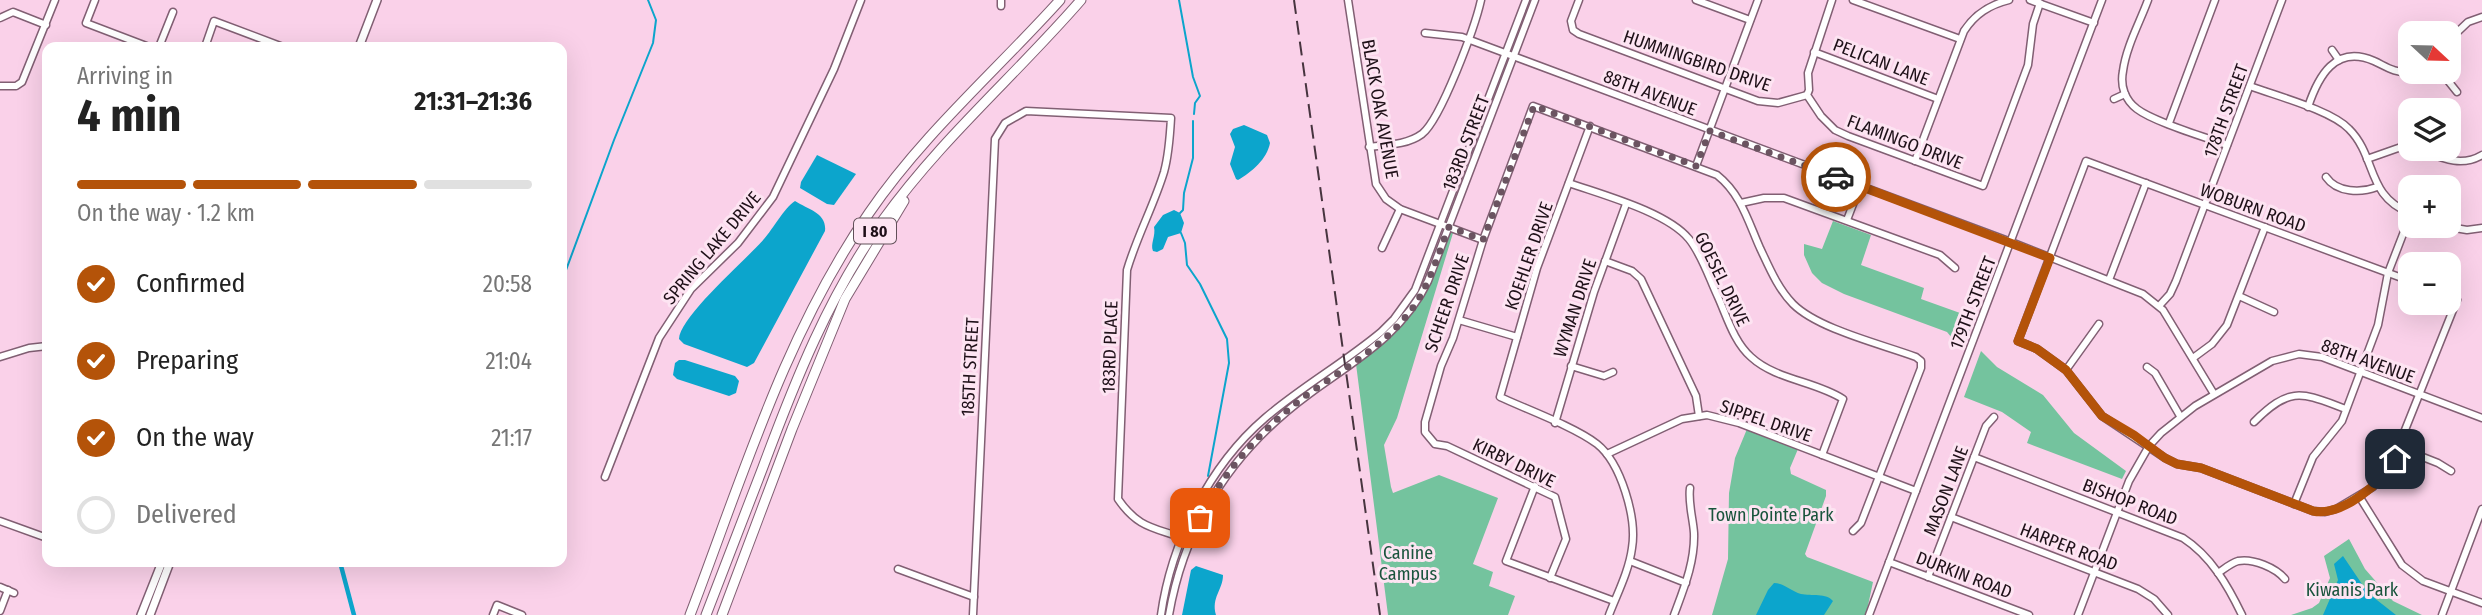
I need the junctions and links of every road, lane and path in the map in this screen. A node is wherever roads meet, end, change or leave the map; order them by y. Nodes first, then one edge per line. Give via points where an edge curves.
1 (55, 0) edge
2 (95, 0) edge
3 (377, 0) edge
4 (861, 0) edge
5 (1060, 0) edge
6 (1081, 0) edge
7 (1348, 0) edge
8 (1481, 0) edge
9 (1527, 0) edge
10 (1535, 0) edge
11 (1579, 0) edge
12 (1696, 0) edge
13 (1758, 0) edge
14 (1832, 0) edge
15 (1853, 0) edge
16 (2009, 0) edge
17 (2030, 0) edge
18 (2102, 0) edge
19 (2148, 0) edge
20 (2215, 0) edge
21 (2282, 0) edge
22 (2040, 2) junction
23 (1989, 3) edge
24 (173, 12) dead end
25 (2482, 17) edge
26 (0, 18) edge
27 (1750, 20) junction
28 (2094, 23) junction
29 (46, 25) junction
30 (2461, 29) edge
31 (1424, 33) dead end
32 (1960, 38) junction
33 (1467, 39) junction
34 (136, 42) edge
35 (161, 42) edge
36 (207, 42) edge
37 (271, 42) edge
38 (361, 42) edge
39 (2333, 50) dead end
40 (1814, 52) junction
41 (1510, 55) junction
42 (2339, 60) junction
43 (2398, 72) edge
44 (2451, 84) edge
45 (0, 86) edge
46 (2250, 86) junction
47 (1725, 89) junction
48 (2457, 92) dead end
49 (2125, 94) junction
50 (1807, 95) junction
51 (1938, 99) junction
52 (2114, 99) dead end
53 (2308, 107) junction
54 (1005, 123) joint
55 (2169, 123) junction
56 (1590, 126) junction
57 (1710, 131) junction
58 (2227, 145) junction
59 (1369, 147) junction
60 (2398, 149) edge
61 (2482, 155) edge
62 (934, 156) junction
63 (2367, 159) junction
64 (1915, 161) junction
65 (2461, 161) edge
66 (1696, 166) junction
67 (2326, 177) dead end
68 (1569, 183) junction
69 (2146, 183) junction
70 (1860, 186) junction
71 (2377, 187) junction
72 (1741, 203) junction
73 (1626, 204) junction
74 (2206, 205) junction
75 (2398, 208) edge
76 (1400, 209) junction
77 (1847, 220) junction
78 (1441, 224) junction
79 (1449, 227) junction
80 (2265, 227) junction
81 (2482, 228) edge
82 (2461, 229) edge
83 (2401, 238) edge
84 (1483, 240) junction
85 (2011, 242) junction
86 (1382, 248) dead end
87 (2050, 258) junction
88 (1605, 261) junction
89 (1955, 268) dead end
90 (2388, 273) junction
91 (2398, 277) edge
92 (2109, 280) junction
93 (2239, 296) junction
94 (2159, 306) junction
95 (2274, 312) dead end
96 (2451, 315) edge
97 (1459, 320) junction
98 (2099, 324) dead end
99 (1517, 337) junction
100 (42, 347) edge
101 (0, 357) edge
102 (2193, 358) junction
103 (1571, 366) junction
104 (2147, 367) dead end
105 (2066, 370) junction
106 (1613, 372) dead end
107 (2360, 372) junction
108 (2214, 394) junction
109 (2420, 395) junction
110 (2346, 409) junction
111 (1699, 415) junction
112 (2180, 416) junction
113 (1994, 417) dead end
114 (2482, 418) edge
115 (2254, 422) dead end
116 (1556, 423) junction
117 (1425, 432) joint
118 (2149, 446) junction
119 (2400, 448) junction
120 (1607, 454) junction
121 (1822, 455) junction
122 (1974, 457) junction
123 (2451, 471) dead end
124 (606, 477) dead end
125 (1878, 477) junction
126 (1535, 486) junction
127 (1690, 488) dead end
128 (1916, 491) junction
129 (2359, 496) junction
130 (2294, 504) junction
131 (2482, 509) edge
132 (2118, 512) junction
133 (1951, 517) junction
134 (0, 521) edge
135 (1853, 531) dead end
136 (42, 536) edge
137 (1182, 538) junction
138 (1190, 541) junction
139 (1630, 561) junction
140 (1889, 562) junction
141 (160, 567) edge
142 (168, 567) edge
143 (898, 569) dead end
144 (2094, 572) junction
145 (2218, 573) junction
146 (1928, 577) junction
147 (1550, 578) junction
148 (2285, 579) dead end
149 (1686, 583) junction
150 (0, 587) edge
151 (2451, 592) junction
152 (974, 597) junction
153 (1614, 601) junction
154 (2482, 603) edge
155 (0, 611) edge
156 (141, 615) edge
157 (150, 615) edge
158 (493, 615) edge
159 (522, 615) edge
160 (690, 615) edge
161 (706, 615) edge
162 (722, 615) edge
163 (973, 615) edge
164 (1161, 615) edge
165 (1169, 615) edge
166 (1609, 615) edge
167 (1674, 615) edge
168 (1869, 615) edge
169 (2029, 615) edge
170 (2078, 615) edge
171 (2168, 615) edge
172 (2242, 615) edge
173 (2442, 615) edge

1 - 29 street
2 - 34 street via 86,23
3 - 38 main road
4 - 124 street, SPRING LAKE DRIVE via 773,197 738,243 691,289 659,338
5 - 160 highway, I 80 via 902,168 825,284 773,396
6 - 62 highway, I 80
7 - 59 street, BLACK OAK AVENUE
8 - 33 street
9 - 41 street, 183RD STREET
10 - 41 street, 183RD STREET
11 - 47 street, HUMMINGBIRD DRIVE via 1571,21 1579,34
12 - 27 street
13 - 27 street
14 - 40 street
15 - 32 street
16 - 23 street
17 - 22 street
18 - 28 street, 179TH STREET
19 - 49 street via 2123,66
20 - 55 street
21 - 46 street, 178TH STREET
22 - 28 street
22 - 64 street, FLAMINGO DRIVE via 2028,63 1983,186
23 - 32 street
24 - 35 street
25 - 30 street
26 - 29 street via 13,12
27 - 47 street
28 - 85 street, 179TH STREET
29 - 45 street via 22,82
31 - 33 street, 88TH AVENUE
32 - 51 street
33 - 41 street, 88TH AVENUE
33 - 59 street via 1430,127 1408,141
36 - 37 street via 214,21
39 - 42 street
40 - 50 street
40 - 51 street, PELICAN LANE
41 - 57 street, 88TH AVENUE
41 - 78 street, 183RD STREET
41 - 79 street, 183RD STREET
42 - 43 street via 2361,57
42 - 53 street via 2320,76
44 - 48 street
46 - 53 street
46 - 58 street, 178TH STREET
47 - 50 street, HUMMINGBIRD DRIVE via 1770,103
47 - 57 street
49 - 52 street
49 - 55 street via 2141,111
50 - 64 street, FLAMINGO DRIVE via 1835,130
51 - 64 street
53 - 63 street via 2345,125
54 - 137 street, 183RD PLACE via 1026,111 1171,118 1163,175 1128,270 1118,499 1130,517
54 - 152 street, 185TH STREET via 995,139
55 - 58 street
56 - 66 street
56 - 68 street, KOEHLER DRIVE
56 - 84 street, SCHEER DRIVE via 1534,106
57 - 66 street
57 - 70 street, 88TH AVENUE
58 - 74 street, 178TH STREET
59 - 76 street, BLACK OAK AVENUE via 1376,184
60 - 63 street
61 - 65 street
62 - 161 highway, I 80 via 881,222 812,344
62 - 162 highway via 845,299
63 - 71 street
66 - 72 street via 1726,182
67 - 71 street via 2330,183 2354,191
68 - 73 street, GOESEL DRIVE
68 - 99 street, KOEHLER DRIVE
69 - 74 street, WOBURN ROAD
69 - 87 street, WOBURN ROAD via 2086,161
69 - 92 street
70 - 77 street
70 - 85 street, 88TH AVENUE
71 - 75 street
72 - 77 street via 1784,198
72 - 125 street via 1780,286 1798,308 1818,321 1921,361
73 - 88 street, WYMAN DRIVE
73 - 121 street, GOESEL DRIVE via 1668,220 1690,239 1737,339 1752,358 1843,399
74 - 80 street, WOBURN ROAD
74 - 94 street, 178TH STREET via 2174,287
76 - 78 street, BLACK OAK AVENUE
76 - 86 street
77 - 89 street via 1940,255
78 - 79 street, BLACK OAK AVENUE
78 - 137 street, 183RD STREET via 1415,290 1394,319 1365,346 1263,420 1217,474
79 - 84 street, BLACK OAK AVENUE
79 - 138 street, 183RD STREET via 1410,313 1373,349 1284,413 1254,441 1209,501
80 - 90 street, WOBURN ROAD
80 - 93 street
81 - 82 street
83 - 90 street
84 - 97 street, SCHEER DRIVE
85 - 87 street, 88TH AVENUE
85 - 128 street, 179TH STREET
87 - 92 street, 88TH AVENUE
87 - 105 street via 2018,341
88 - 103 street, WYMAN DRIVE
88 - 111 street via 1641,279 1696,396
90 - 91 street, WOBURN ROAD
90 - 107 street via 2379,320
92 - 94 street, 88TH AVENUE
93 - 95 street
93 - 102 street via 2222,333
94 - 102 street, 88TH AVENUE
96 - 109 street
97 - 99 street
97 - 117 street, SCHEER DRIVE via 1441,366
98 - 105 street
99 - 116 street, KOEHLER DRIVE via 1500,397
100 - 101 street
102 - 108 street, 88TH AVENUE
103 - 106 street via 1604,376
103 - 116 street, WYMAN DRIVE
104 - 112 street
105 - 118 street via 2102,416
107 - 108 street, 88TH AVENUE via 2322,357 2288,355
107 - 109 street, 88TH AVENUE
107 - 110 street
108 - 112 street
109 - 114 street, 88TH AVENUE
109 - 119 street
110 - 115 street via 2298,394
110 - 130 street via 2339,427 2311,461
111 - 120 street, SIPPEL DRIVE
111 - 121 street, SIPPEL DRIVE via 1739,423
112 - 118 street
113 - 122 street, MASON LANE
116 - 120 street via 1590,439
117 - 126 street, KIRBY DRIVE via 1435,443
118 - 130 street via 2172,462 2201,468
118 - 132 street
119 - 123 street
119 - 129 street via 2385,475
120 - 139 street via 1620,475 1632,527
121 - 125 street, SIPPEL DRIVE
122 - 132 street, BISHOP ROAD
122 - 133 street, MASON LANE
125 - 128 street, SIPPEL DRIVE
125 - 135 street via 1861,523
126 - 147 street, KIRBY DRIVE via 1555,497 1566,539
126 - 147 street via 1506,561
127 - 149 street via 1694,541
128 - 140 street, 179TH STREET
129 - 130 street via 2325,512
129 - 151 street via 2402,565 2423,581
131 - 151 street
132 - 144 street
132 - 145 street, BISHOP ROAD via 2183,538
133 - 144 street, HARPER ROAD
133 - 146 street, MASON LANE
134 - 136 street
137 - 138 street, 183RD PLACE
137 - 164 street, 183RD STREET
138 - 165 street, 183RD STREET
139 - 149 street
139 - 153 street
140 - 146 street, DURKIN ROAD
140 - 168 street, 179TH STREET
141 - 156 main road
142 - 157 main road
143 - 152 street
144 - 170 street
144 - 171 street, HARPER ROAD via 2144,592
145 - 148 street via 2236,562 2249,561 2279,572
145 - 172 street, BISHOP ROAD
146 - 169 street, DURKIN ROAD
147 - 153 street
149 - 167 street
150 - 155 street via 11,592
151 - 154 street
151 - 173 street
152 - 163 street, 185TH STREET
153 - 166 street
158 - 159 street via 497,606

